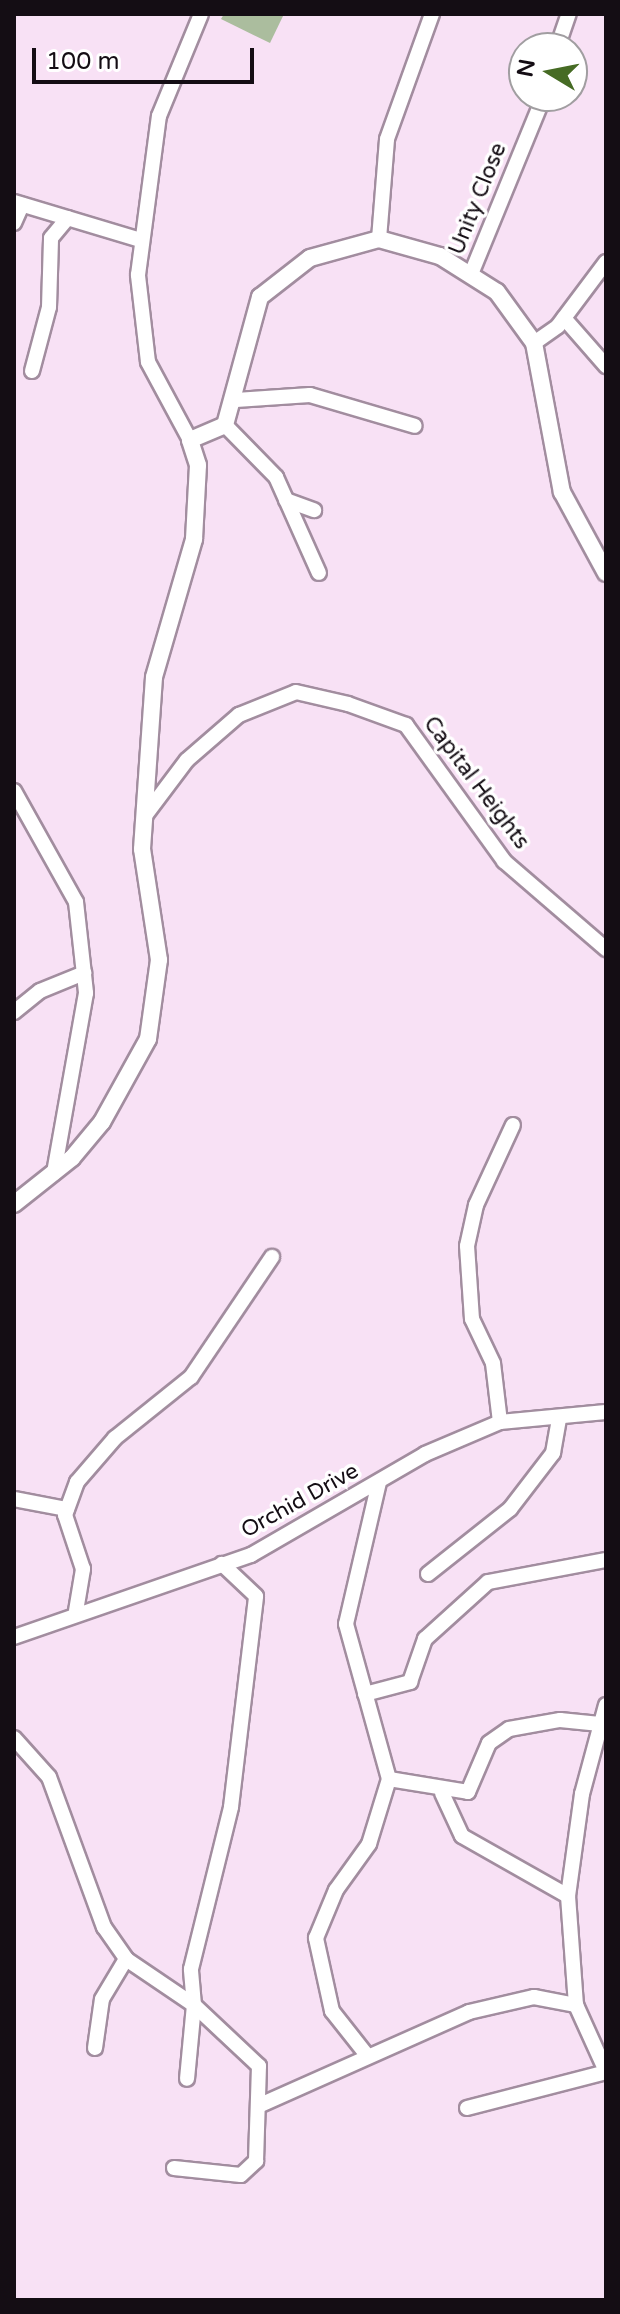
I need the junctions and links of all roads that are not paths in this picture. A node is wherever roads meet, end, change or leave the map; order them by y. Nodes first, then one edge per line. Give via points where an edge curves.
1 (201, 14) edge
2 (432, 14) edge
3 (537, 112) edge
4 (18, 203) edge
5 (68, 218) junction
6 (14, 223) edge
7 (379, 239) junction
8 (141, 240) junction
9 (606, 262) edge
10 (471, 274) junction
11 (564, 318) junction
12 (534, 343) junction
13 (606, 366) edge
14 (32, 371) dead end
15 (236, 400) junction
16 (225, 425) junction
17 (415, 426) dead end
18 (190, 440) junction
19 (286, 500) junction
20 (314, 510) dead end
21 (319, 573) dead end
22 (606, 573) edge
23 (14, 791) edge
24 (144, 817) junction
25 (606, 949) edge
26 (84, 973) junction
27 (14, 1012) edge
28 (513, 1125) dead end
29 (54, 1173) junction
30 (14, 1204) edge
31 (272, 1257) dead end
32 (606, 1412) edge
33 (559, 1420) junction
34 (500, 1422) junction
35 (379, 1482) junction
36 (14, 1499) edge
37 (67, 1509) junction
38 (606, 1560) edge
39 (222, 1564) junction
40 (428, 1574) dead end
41 (76, 1611) junction
42 (14, 1637) edge
43 (365, 1694) junction
44 (606, 1705) edge
45 (600, 1724) junction
46 (14, 1738) edge
47 (389, 1779) junction
48 (442, 1793) junction
49 (568, 1896) junction
50 (126, 1959) junction
51 (194, 2005) junction
52 (576, 2005) junction
53 (95, 2048) dead end
54 (366, 2054) junction
55 (606, 2071) edge
56 (187, 2079) dead end
57 (258, 2106) junction
58 (467, 2108) dead end
59 (174, 2168) dead end

1 - 8 street via 159,116
2 - 7 street via 387,139
3 - 10 street, Unity Close
4 - 5 street
4 - 6 street
5 - 8 street
5 - 14 street via 51,238 49,307
7 - 10 street via 440,256
7 - 15 street via 310,258 260,297
8 - 18 street via 140,333 158,388
9 - 11 street
10 - 12 street via 497,292
11 - 12 street
11 - 13 street
12 - 22 street via 562,492
15 - 16 street
15 - 17 street via 310,395
16 - 18 street
16 - 19 street via 276,477
18 - 24 street via 198,465 198,511 154,677
19 - 20 street
19 - 21 street
23 - 26 street via 76,902
24 - 25 street, Capital Heights via 187,760 239,715 296,692 348,704 406,725 504,861
24 - 29 street via 143,875 159,960 148,1039 102,1122
26 - 27 street via 40,991
26 - 29 street
28 - 34 street via 476,1205 467,1246 472,1319 493,1363
29 - 30 street
31 - 37 street via 191,1377 115,1438 77,1482
32 - 33 street, Orchid Drive
33 - 34 street, Orchid Drive
33 - 40 street via 553,1453 510,1509
34 - 35 street, Orchid Drive
35 - 39 street, Orchid Drive via 251,1555
35 - 43 street via 346,1624
36 - 37 street
37 - 41 street via 83,1569
38 - 43 street via 488,1582 425,1639 410,1682
39 - 41 street, Orchid Drive
39 - 51 street via 256,1596 231,1807 191,1969
41 - 42 street, Orchid Drive
43 - 47 street
44 - 45 street
45 - 48 street via 560,1720 509,1729 489,1743 468,1792
45 - 49 street
46 - 50 street via 49,1777 104,1927
47 - 48 street
47 - 54 street via 369,1844 336,1890 316,1938 332,2011
48 - 49 street via 462,1836
49 - 52 street
50 - 51 street
50 - 53 street via 102,1999
51 - 56 street
51 - 57 street via 259,2066
52 - 54 street via 534,1997 495,2006
52 - 55 street
54 - 57 street via 319,2085
55 - 58 street
57 - 59 street via 256,2161 241,2175

